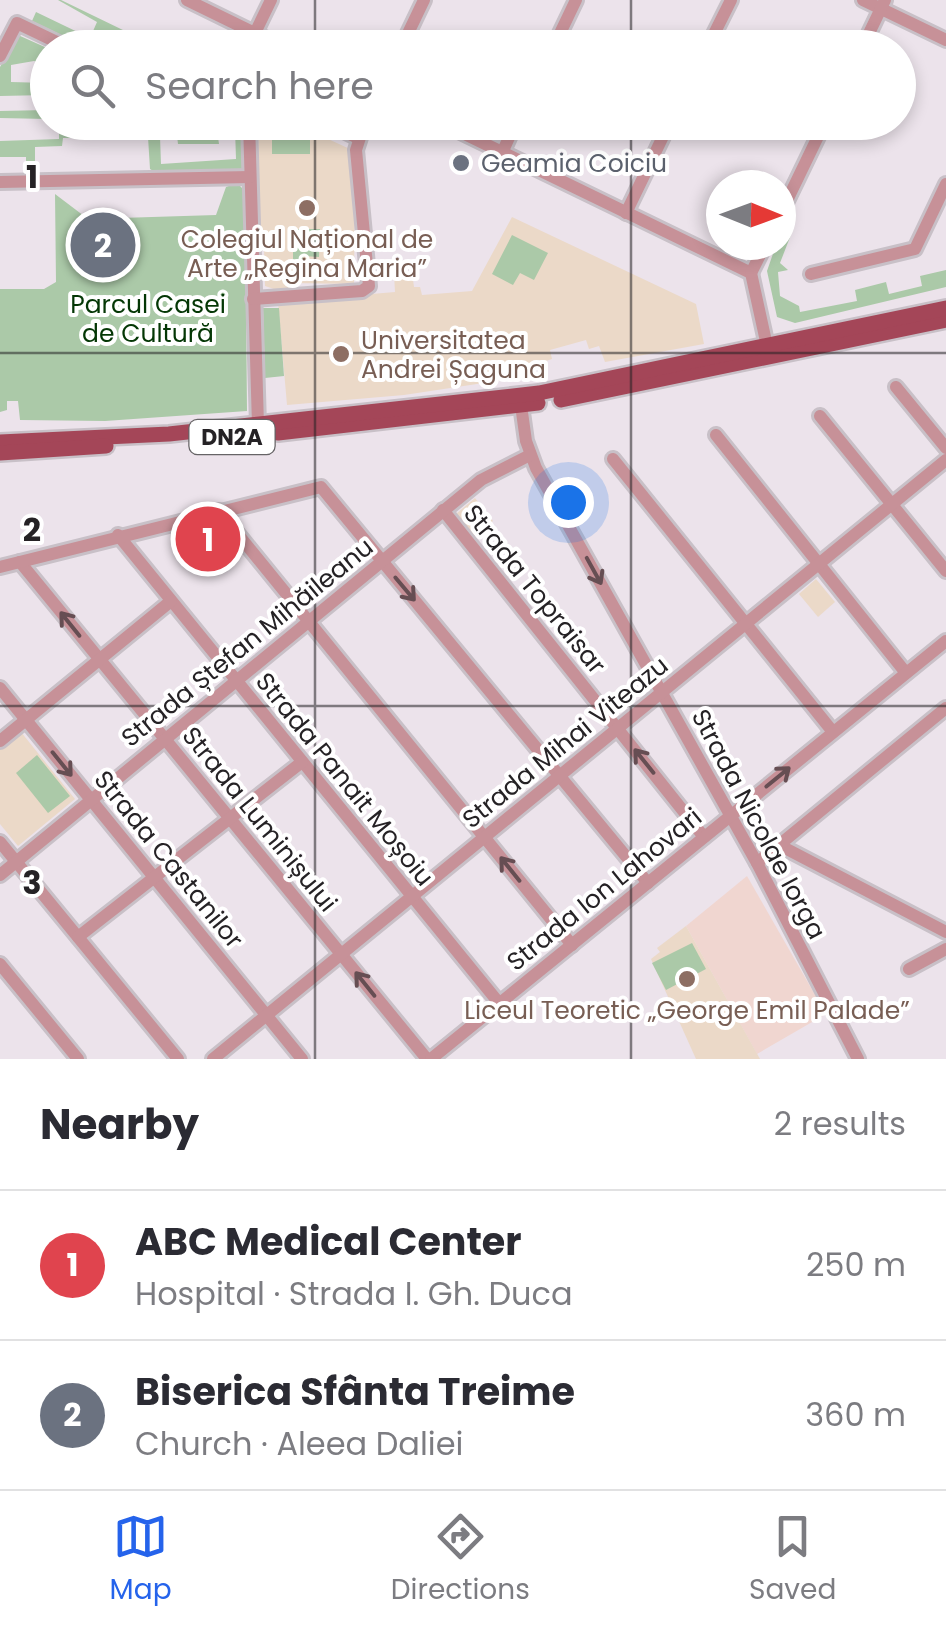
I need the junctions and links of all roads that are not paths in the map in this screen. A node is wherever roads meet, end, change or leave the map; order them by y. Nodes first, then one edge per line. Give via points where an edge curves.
1 (187, 0) edge
2 (270, 0) edge
3 (424, 0) edge
4 (576, 0) edge
5 (731, 0) edge
6 (863, 0) edge
7 (883, 4) edge
8 (31, 30) edge
9 (248, 30) edge
10 (255, 30) edge
11 (410, 30) edge
12 (562, 30) edge
13 (717, 30) edge
14 (871, 30) edge
15 (946, 40) edge
16 (0, 56) edge
17 (249, 140) edge
18 (358, 140) edge
19 (477, 140) edge
20 (508, 140) edge
21 (661, 140) edge
22 (817, 140) edge
23 (502, 152) junction
24 (250, 177) junction
25 (0, 182) edge
26 (796, 183) edge
27 (946, 184) edge
28 (626, 212) junction
29 (939, 216) edge
30 (758, 260) edge
31 (751, 274) junction
32 (812, 274) dead end
33 (253, 299) junction
34 (946, 308) edge
35 (946, 320) edge
36 (767, 346) junction
37 (896, 388) dead end
38 (520, 400) junction
39 (820, 416) dead end
40 (258, 426) junction
41 (716, 435) dead end
42 (0, 442) edge
43 (946, 448) edge
44 (0, 453) edge
45 (530, 455) junction
46 (613, 459) dead end
47 (946, 460) edge
48 (892, 505) junction
49 (443, 510) junction
50 (219, 512) junction
51 (118, 536) junction
52 (382, 561) junction
53 (20, 562) junction
54 (819, 564) junction
55 (0, 567) edge
56 (946, 571) edge
57 (171, 601) junction
58 (308, 621) junction
59 (746, 624) junction
60 (946, 641) edge
61 (100, 660) junction
62 (906, 673) junction
63 (236, 681) junction
64 (0, 688) edge
65 (662, 692) junction
66 (946, 708) edge
67 (26, 720) junction
68 (618, 728) junction
69 (833, 732) junction
70 (165, 739) junction
71 (0, 741) edge
72 (302, 762) junction
73 (560, 776) junction
74 (91, 800) junction
75 (731, 816) junction
76 (230, 819) junction
77 (704, 837) junction
78 (484, 838) junction
79 (0, 842) edge
80 (780, 845) junction
81 (16, 862) junction
82 (757, 863) junction
83 (0, 875) edge
84 (154, 878) junction
85 (648, 883) junction
86 (412, 896) junction
87 (946, 932) edge
88 (78, 938) junction
89 (572, 945) junction
90 (946, 949) edge
91 (341, 954) junction
92 (0, 964) edge
93 (908, 970) dead end
94 (499, 1004) junction
95 (266, 1015) junction
96 (78, 1059) edge
97 (178, 1059) edge
98 (213, 1059) edge
99 (302, 1059) edge
100 (429, 1059) edge
101 (858, 1059) edge

1 - 9 street
2 - 10 street
3 - 11 street
4 - 12 street
5 - 13 street
6 - 7 street
7 - 14 street
7 - 15 street
8 - 16 street via 16,23
17 - 24 street
18 - 33 street via 368,286
19 - 23 street
20 - 23 street
21 - 28 street
22 - 26 street
23 - 28 street
24 - 25 street
24 - 33 street
27 - 29 street
28 - 31 street
29 - 32 street via 915,249
30 - 31 street
31 - 36 street
33 - 40 street
34 - 36 main road, DN2A
35 - 38 main road, DN2A
36 - 38 main road, DN2A
37 - 43 street
38 - 40 main road, DN2A
38 - 44 main road, DN2A via 365,426
38 - 45 street, Strada Nicolae Iorga
39 - 48 street
40 - 42 main road, DN2A
41 - 54 street
45 - 49 street, Strada Ștefan Mihăileanu via 503,465
45 -> 65 street, Strada Nicolae Iorga
46 - 59 street
47 - 48 street, Strada Mihai Viteazu
48 - 54 street, Strada Mihai Viteazu
48 - 56 street
49 - 52 street, Strada Ștefan Mihăileanu
49 - 68 street, Strada Topraisar
50 - 51 street
50 - 52 street via 321,487
50 - 58 street
51 - 53 street
51 - 57 street, Strada Panait Moșoiu
52 - 58 street, Strada Ștefan Mihăileanu
52 -> 73 street
53 - 55 street
61 -> 53 street, Strada Luminișului
54 - 59 street, Strada Mihai Viteazu
54 - 62 street
57 - 61 street
57 - 63 street, Strada Panait Moșoiu
58 - 63 street, Strada Ștefan Mihăileanu
58 - 78 street
59 - 65 street, Strada Mihai Viteazu
59 - 69 street
60 - 62 street, Strada Ion Lahovari
61 - 67 street
61 - 70 street, Strada Luminișului
62 - 69 street, Strada Ion Lahovari
63 - 70 street, Strada Ștefan Mihăileanu
63 - 72 street, Strada Panait Moșoiu
64 - 67 street, Strada Castanilor
65 - 68 street, Strada Mihai Viteazu
65 - 75 street, Strada Nicolae Iorga
66 - 80 street
67 - 71 street
67 -> 74 street, Strada Castanilor
68 - 73 street, Strada Mihai Viteazu
77 -> 68 street, Strada Topraisar
75 -> 69 street, Strada Ion Lahovari
70 - 74 street, Strada Ștefan Mihăileanu
70 - 76 street, Strada Luminișului
72 - 76 street
72 - 86 street, Strada Panait Moșoiu
73 - 78 street, Strada Mihai Viteazu
73 - 85 street
74 - 81 street, Strada Ștefan Mihăileanu
74 - 84 street, Strada Castanilor
75 - 77 street, Strada Ion Lahovari
75 - 82 street, Strada Nicolae Iorga
76 - 84 street
76 - 91 street, Strada Luminișului
77 - 85 street, Strada Ion Lahovari
78 - 86 street, Strada Mihai Viteazu
89 -> 78 street
79 - 81 street
80 - 82 street
80 - 87 street
81 - 83 street, Strada Ștefan Mihăileanu
81 - 88 street
82 - 101 street, Strada Nicolae Iorga
84 - 88 street
84 - 95 street, Strada Castanilor
85 - 89 street, Strada Ion Lahovari
86 - 91 street, Strada Mihai Viteazu
86 - 94 street, Strada Panait Moșoiu
88 - 97 street
89 - 94 street, Strada Ion Lahovari
90 - 93 street
91 - 95 street, Strada Mihai Viteazu
100 -> 91 street, Strada Luminișului
92 - 96 street
94 - 100 street, Strada Ion Lahovari
95 - 98 street, Strada Mihai Viteazu
95 - 99 street, Strada Castanilor

